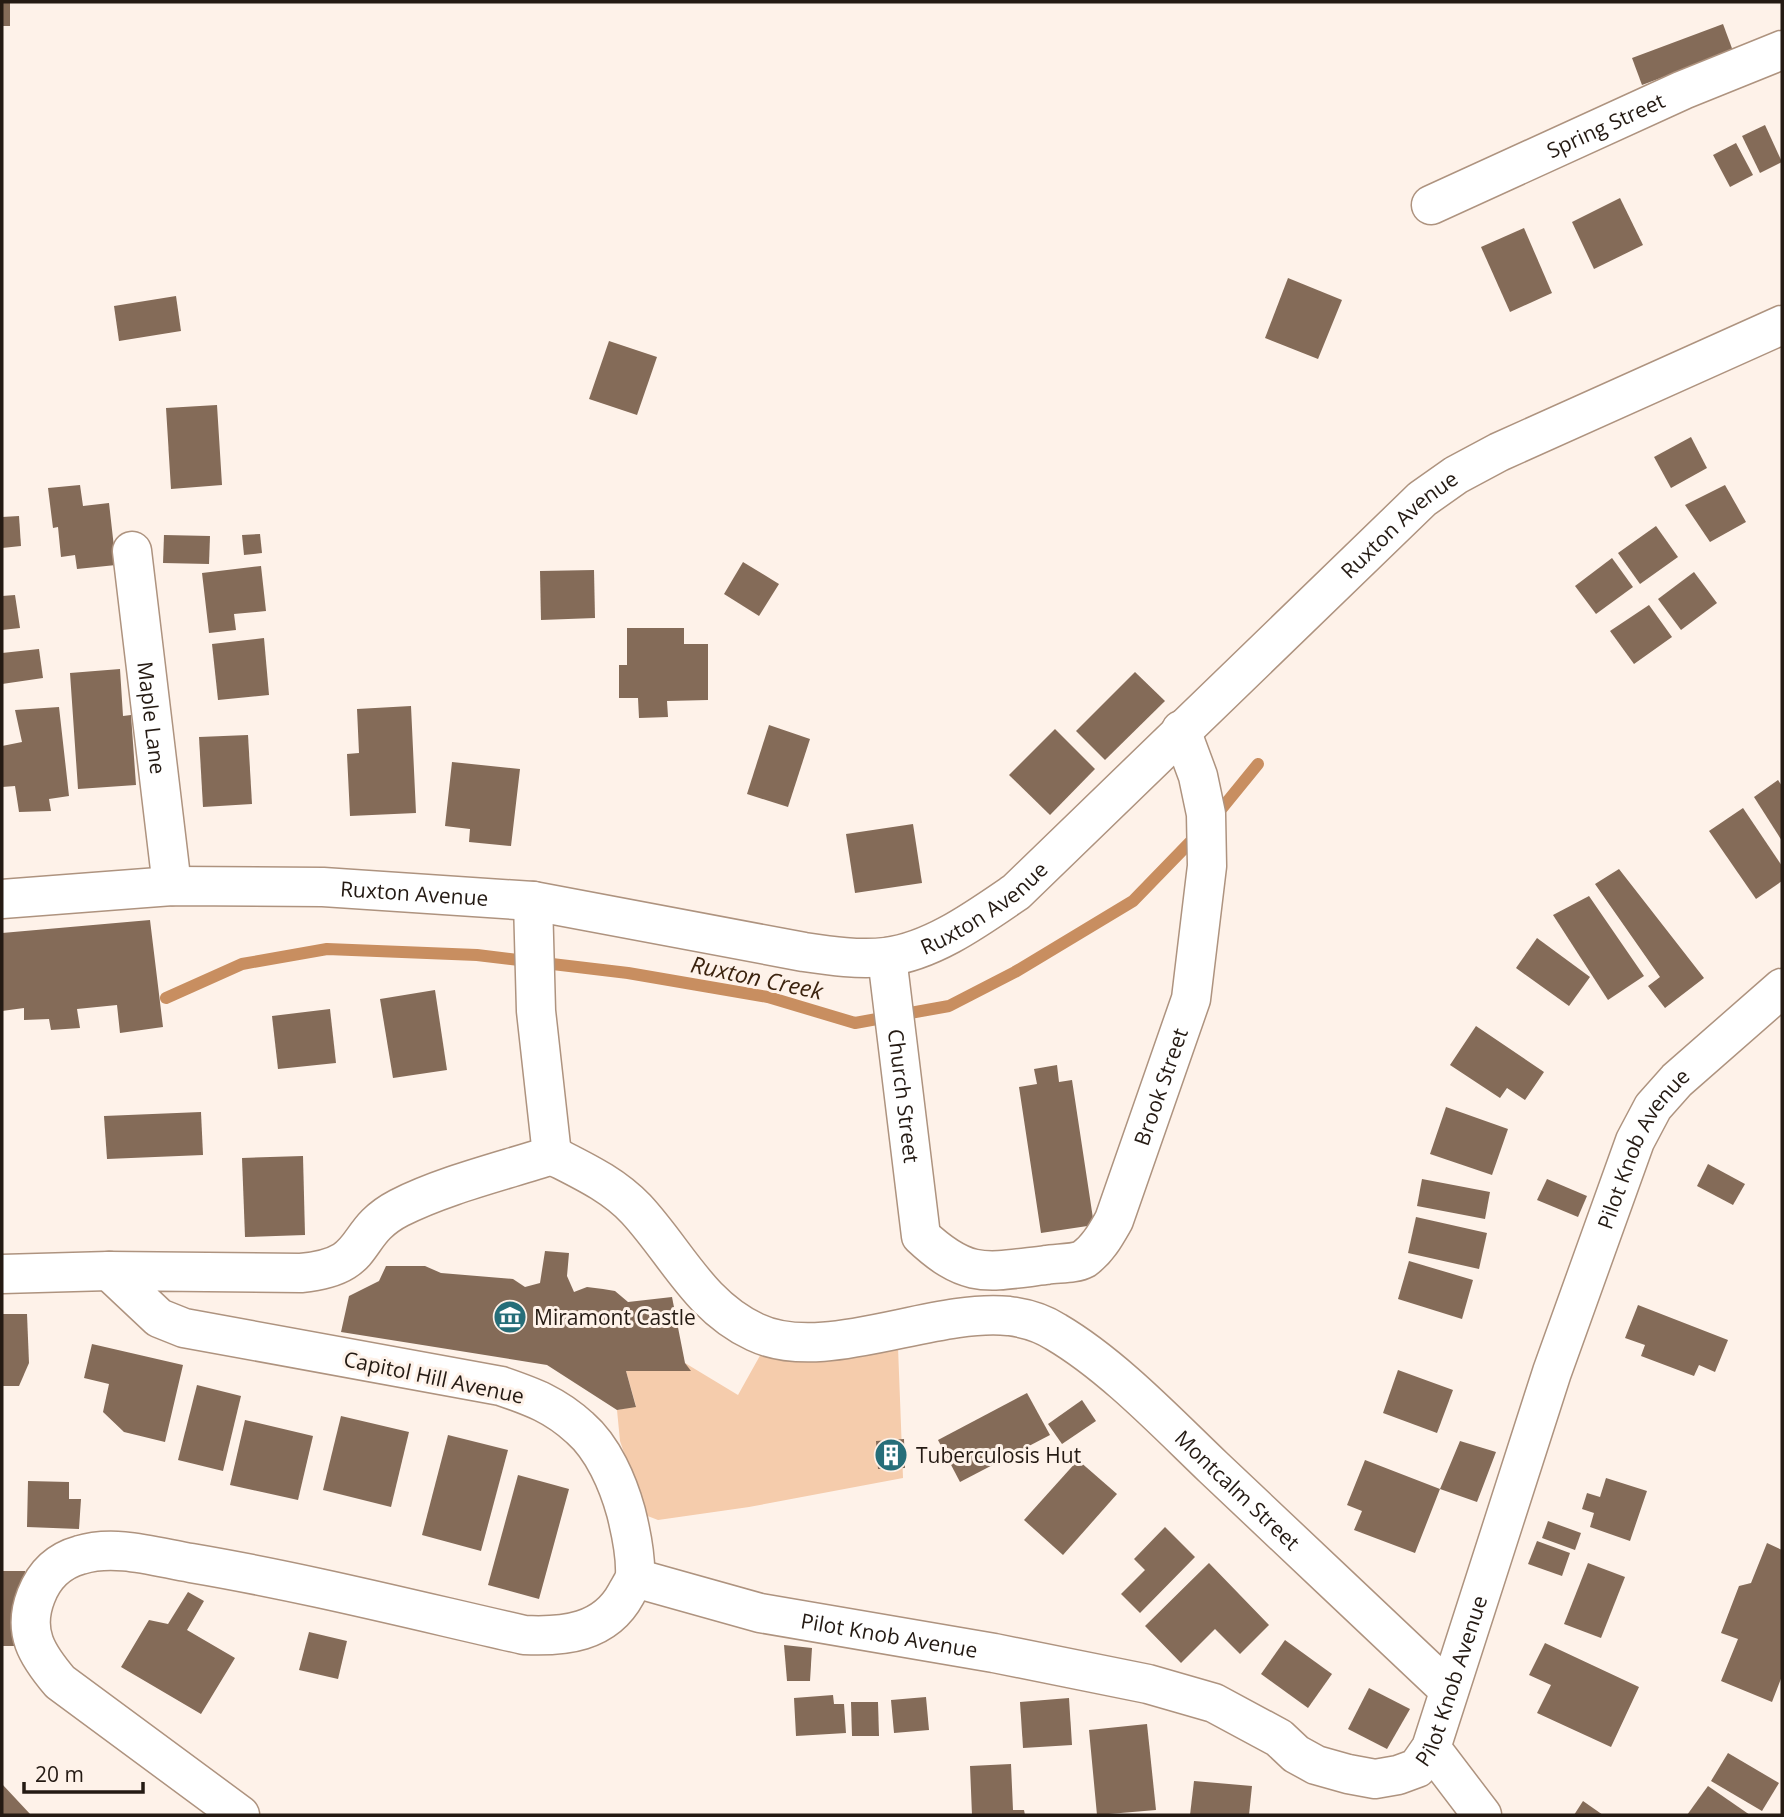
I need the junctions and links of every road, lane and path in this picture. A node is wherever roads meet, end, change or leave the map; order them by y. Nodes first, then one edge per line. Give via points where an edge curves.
1 (1782, 50) edge
2 (1431, 205) dead end
3 (1782, 325) edge
4 (132, 551) dead end
5 (1181, 730) junction
6 (172, 886) junction
7 (2, 899) edge
8 (533, 901) junction
9 (890, 974) junction
10 (1782, 988) edge
11 (552, 1155) junction
12 (922, 1236) joint
13 (109, 1271) junction
14 (2, 1274) edge
15 (635, 1578) junction
16 (1449, 1690) junction
17 (1431, 1748) junction
18 (240, 1815) edge
19 (1482, 1815) edge

1 - 2 street, Spring Street
3 - 5 street, Ruxton Avenue via 1456,475 1390,528
4 - 6 street, Maple Lane
5 - 9 street, Ruxton Avenue via 1016,892 978,919 934,941
5 - 12 street, Brook Street via 1206,814 1207,859 1191,999 1114,1220 1100,1244 1082,1260 985,1272 960,1266
6 - 7 street, Ruxton Avenue
6 - 8 street, Ruxton Avenue via 323,887
8 - 9 street, Ruxton Avenue via 845,957
8 - 11 street via 535,989
9 - 12 street, Church Street
10 - 16 street, Pilot Knob Avenue via 1676,1080 1653,1107 1635,1141 1552,1372
11 - 13 street via 399,1208 373,1226 346,1263 329,1270
11 - 16 street, Montcalm Street via 607,1183 637,1210 703,1294 728,1318 758,1334 820,1343 972,1315 1035,1321 1056,1332 1148,1405
13 - 14 street
13 - 15 street, Capitol Hill Avenue via 159,1318 184,1328 501,1386 547,1402 583,1430 606,1463 631,1531
15 - 17 street, Pilot Knob Avenue via 760,1613 1148,1684 1214,1703 1279,1738 1316,1765 1348,1774 1375,1779 1398,1775 1417,1768
15 - 18 street via 622,1602 603,1620 582,1632 555,1637 524,1635 257,1574 136,1553 82,1554 59,1563 41,1582 31,1608 31,1633 39,1658 60,1682
16 - 17 street, Pilot Knob Avenue
17 - 19 street

